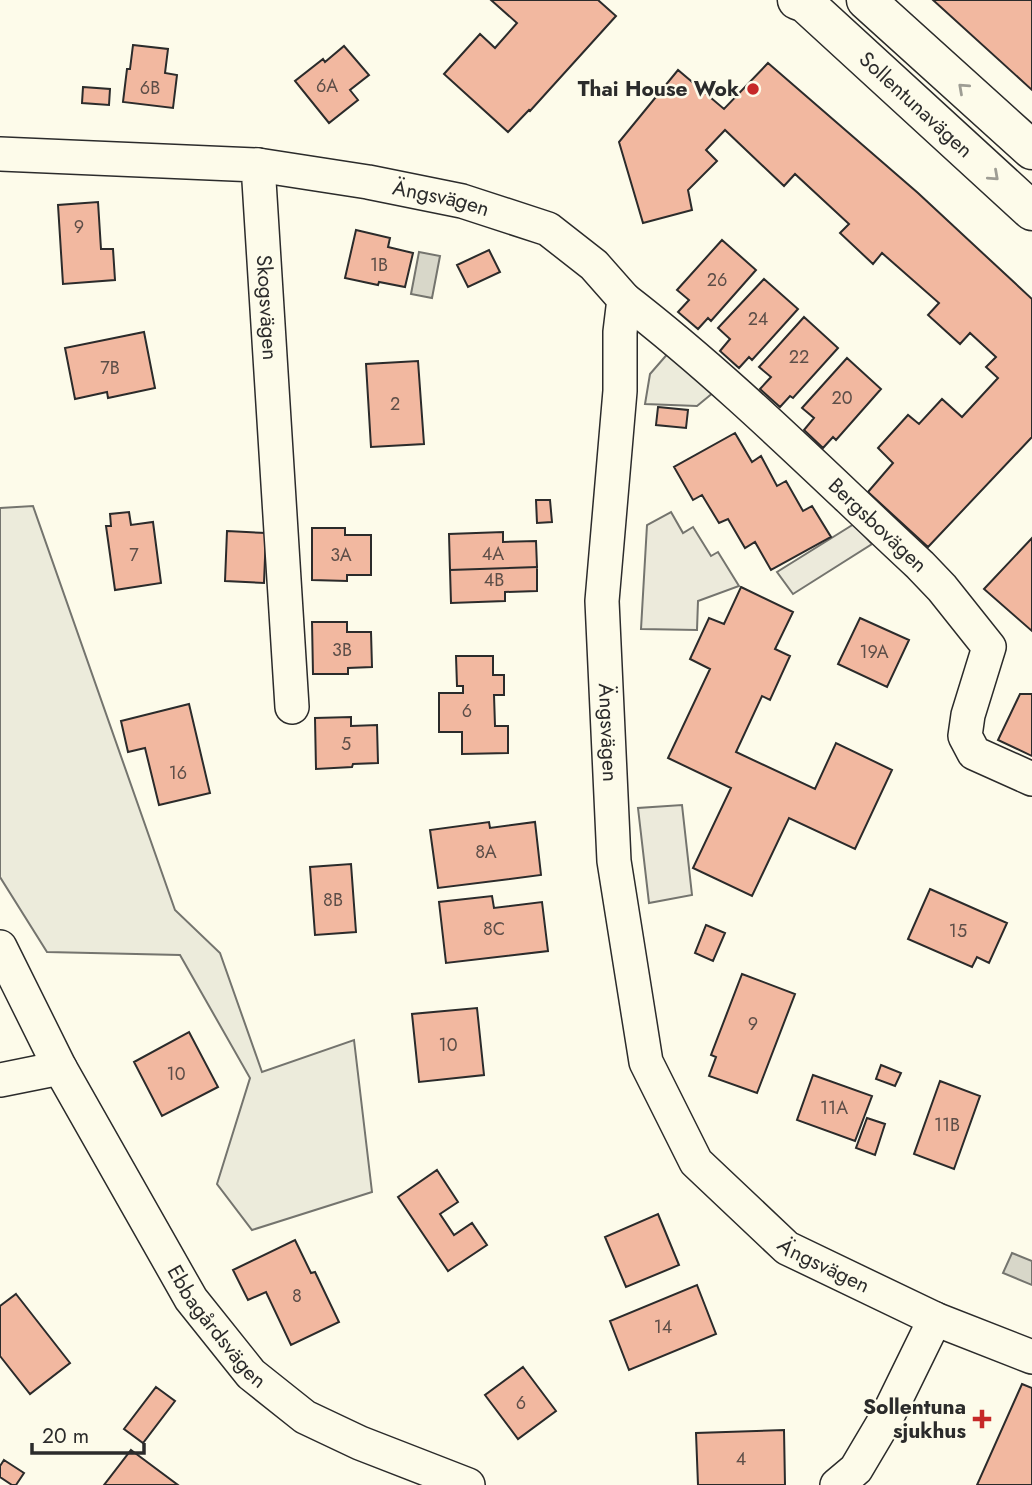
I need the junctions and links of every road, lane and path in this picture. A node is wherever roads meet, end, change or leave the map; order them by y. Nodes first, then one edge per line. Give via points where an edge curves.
1 (797, 0) edge
2 (866, 0) edge
3 (1032, 150) edge
4 (0, 154) edge
5 (258, 165) junction
6 (1032, 211) edge
7 (624, 299) junction
8 (292, 707) dead end
9 (1032, 779) edge
10 (0, 947) edge
11 (60, 1068) junction
12 (0, 1080) edge
13 (935, 1319) junction
14 (1032, 1357) edge
15 (468, 1485) edge
16 (837, 1485) edge

1 -> 6 street, Sollentunavägen
3 -> 2 street, Sollentunavägen
4 - 5 street
5 - 7 street, Ängsvägen via 462,201 548,229 594,265
5 - 8 street, Skogsvägen
7 - 9 street, Bergsbovägen via 745,402 942,588 989,647 965,736 974,753
7 - 13 street, Ängsvägen via 601,601 614,862 646,1062 696,1162 787,1248
10 - 11 street, Ebbagårdsvägen
11 - 12 street
11 - 15 street, Ebbagårdsvägen via 191,1299 251,1374 304,1417
13 - 14 street, Ängsvägen
13 - 16 street via 888,1415 856,1469

